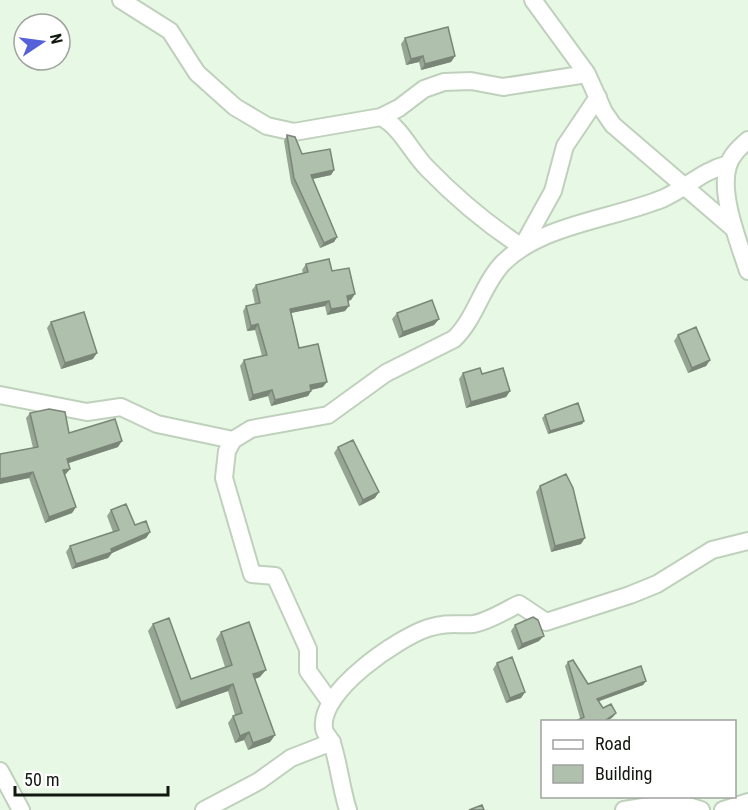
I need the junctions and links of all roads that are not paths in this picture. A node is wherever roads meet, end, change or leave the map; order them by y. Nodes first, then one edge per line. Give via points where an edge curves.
1 (121, 0) edge
2 (533, 0) edge
3 (587, 74) junction
4 (598, 97) junction
5 (381, 117) junction
6 (748, 140) edge
7 (728, 164) junction
8 (684, 185) junction
9 (734, 229) junction
10 (522, 247) junction
11 (748, 271) edge
12 (0, 395) edge
13 (233, 440) junction
14 (748, 541) edge
15 (332, 703) junction
16 (332, 742) junction
17 (0, 771) edge
18 (748, 802) edge
19 (21, 810) edge
20 (204, 810) edge
21 (348, 810) edge
22 (624, 810) edge
23 (701, 810) edge
24 (723, 810) edge

1 - 5 street via 162,24 207,83 235,107 267,126 301,132
2 - 3 street
3 - 4 street
3 - 5 street via 503,87 471,81 444,82 424,88
4 - 8 street via 613,125
4 - 10 street via 565,146 553,191
5 - 10 street via 397,129 424,166 457,198
6 - 7 street
7 - 8 street via 700,174
7 - 9 street via 726,182
8 - 9 street
8 - 10 street via 662,198 557,231
9 - 11 street
10 - 13 street via 492,275 463,331 454,339 386,373 328,414 251,429
12 - 13 street via 87,412 121,406 157,424
13 - 15 street via 227,451 224,478 252,574 275,576 308,649 309,671
14 - 15 street via 712,550 657,584 630,595 546,622 519,604 475,624 451,622 427,629 407,637 365,666
15 - 16 street via 324,716 323,730
16 - 20 street via 291,758 259,781
16 - 21 street
17 - 19 street
18 - 24 street
22 - 23 street via 675,802

